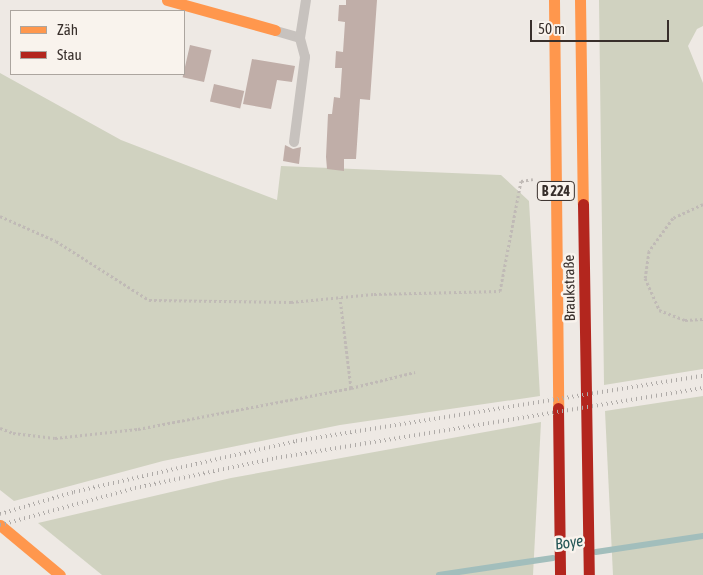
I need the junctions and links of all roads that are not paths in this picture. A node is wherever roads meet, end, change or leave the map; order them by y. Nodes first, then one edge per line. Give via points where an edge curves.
1 (167, 0) edge
2 (306, 0) edge
3 (554, 0) edge
4 (580, 0) edge
5 (275, 30) joint
6 (300, 38) junction
7 (294, 142) dead end
8 (0, 525) edge
9 (60, 575) edge
10 (560, 575) edge
11 (589, 575) edge

1 - 5 main road
2 - 6 lane
3 - 10 main road, Braukstraße / B 224
4 - 11 main road, Braukstraße / B 224
5 - 6 lane
6 - 7 lane via 305,57
8 - 9 main road

